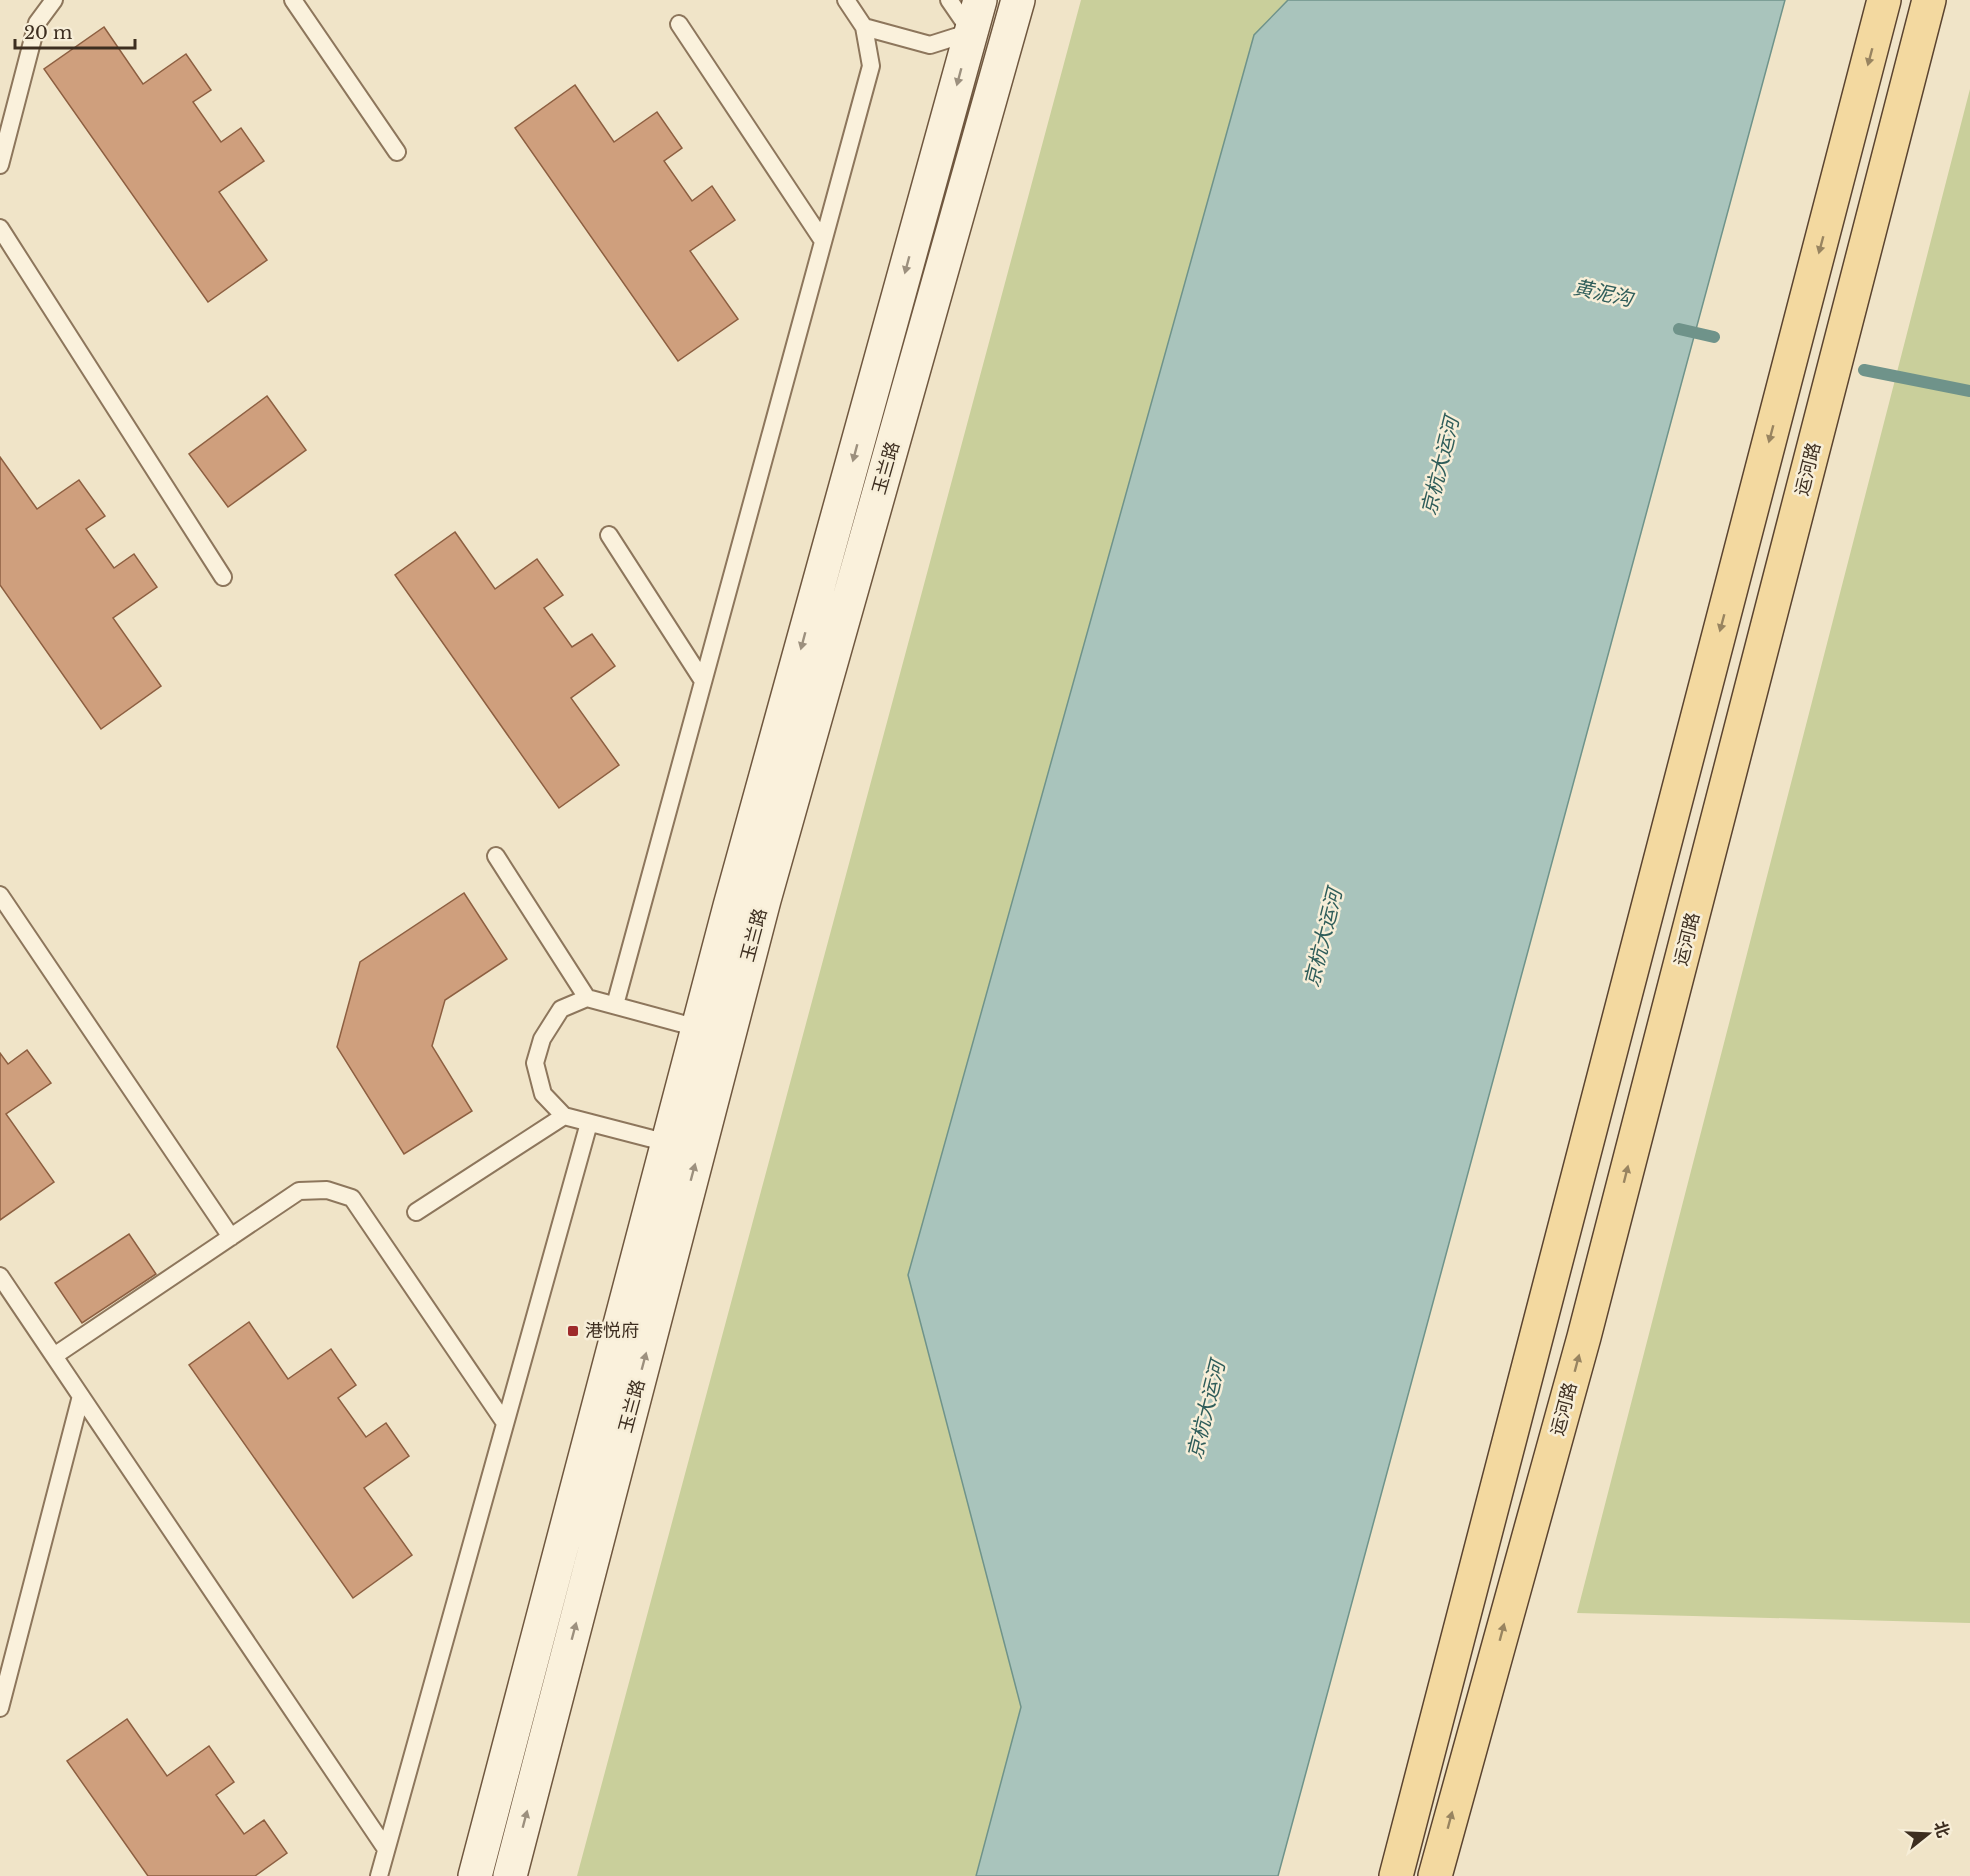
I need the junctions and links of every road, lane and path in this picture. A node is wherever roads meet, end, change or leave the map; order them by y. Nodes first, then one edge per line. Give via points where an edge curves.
1 (54, 0) edge
2 (293, 0) edge
3 (846, 0) edge
4 (949, 0) edge
5 (980, 0) edge
6 (1018, 0) edge
7 (1884, 0) edge
8 (1929, 0) edge
9 (679, 24) dead end
10 (864, 27) junction
11 (971, 32) junction
12 (397, 152) dead end
13 (0, 165) edge
14 (0, 228) edge
15 (823, 241) junction
16 (609, 535) dead end
17 (223, 577) dead end
18 (703, 681) junction
19 (496, 856) dead end
20 (0, 895) edge
21 (588, 998) junction
22 (615, 1005) junction
23 (698, 1028) junction
24 (713, 1094) junction
25 (564, 1116) junction
26 (589, 1123) junction
27 (668, 1143) junction
28 (416, 1212) dead end
29 (231, 1237) junction
30 (0, 1276) edge
31 (54, 1356) junction
32 (81, 1396) junction
33 (505, 1423) junction
34 (0, 1708) edge
35 (386, 1849) junction
36 (379, 1876) edge
37 (475, 1876) edge
38 (510, 1876) edge
39 (1396, 1876) edge
40 (1435, 1876) edge

1 - 13 lane via 37,23
2 - 12 lane
3 - 10 lane
4 - 11 lane
5 - 11 street, 玉兰路
6 - 24 street, 玉兰路 via 767,889
7 -> 39 main road
40 -> 8 main road, 运河路 via 1584,1337
9 - 15 lane
10 - 11 lane via 930,45
10 - 15 lane via 871,66
11 -> 23 street, 玉兰路
14 - 17 lane
15 - 18 lane
16 - 18 lane
18 - 22 lane
19 - 21 lane
20 - 29 lane
21 - 22 lane
21 - 25 lane via 561,1009 542,1039 535,1063 543,1094
22 - 23 lane
23 - 24 lane
23 - 27 street, 玉兰路
24 - 27 lane
38 -> 24 street, 玉兰路
25 - 26 lane
25 - 28 lane
26 - 27 lane
26 - 33 lane
27 - 37 street, 玉兰路
29 - 31 lane
29 - 33 lane via 299,1191 327,1190 352,1198
30 - 31 lane
31 - 32 lane
32 - 34 lane
32 - 35 lane
33 - 35 lane
35 - 36 lane

